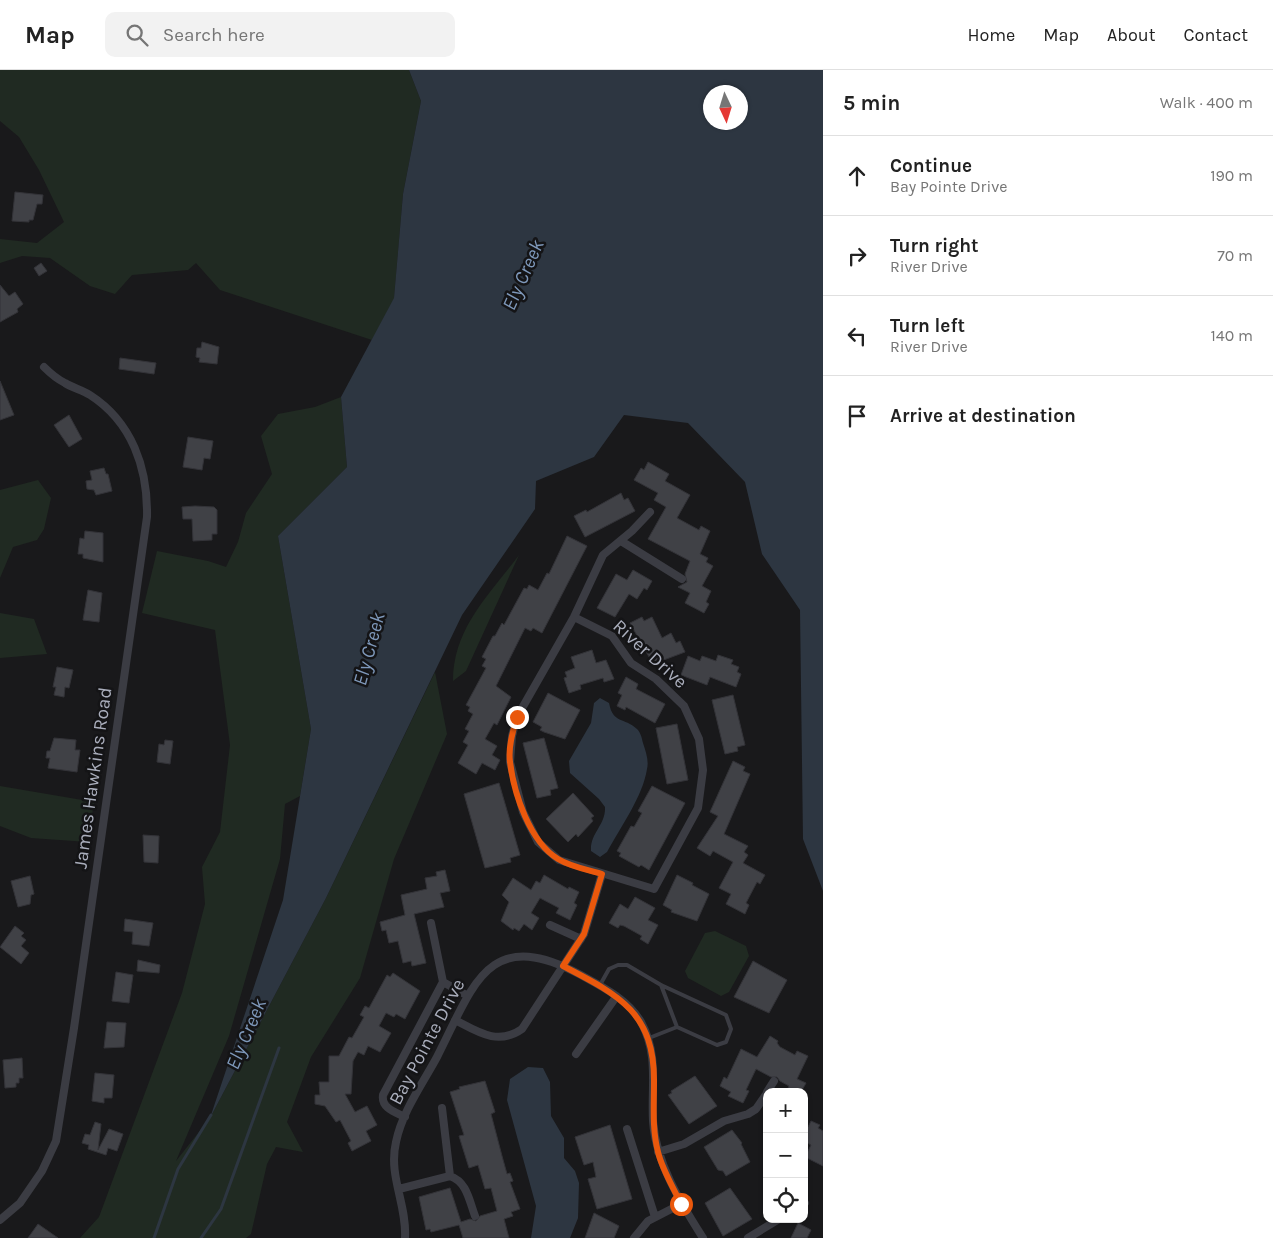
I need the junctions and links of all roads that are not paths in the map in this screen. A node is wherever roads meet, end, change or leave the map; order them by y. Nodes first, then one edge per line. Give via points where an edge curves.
1 (44, 367) dead end
2 (650, 512) dead end
3 (620, 541) junction
4 (682, 579) dead end
5 (574, 617) junction
6 (602, 874) junction
7 (431, 923) dead end
8 (550, 925) dead end
9 (581, 939) junction
10 (563, 966) junction
11 (443, 982) junction
12 (600, 985) junction
13 (661, 985) junction
14 (468, 996) junction
15 (616, 997) junction
16 (455, 1020) junction
17 (677, 1027) junction
18 (649, 1038) junction
19 (576, 1054) dead end
20 (774, 1082) dead end
21 (770, 1088) edge
22 (763, 1098) edge
23 (442, 1108) dead end
24 (405, 1117) junction
25 (627, 1129) dead end
26 (658, 1152) junction
27 (450, 1176) junction
28 (399, 1189) junction
29 (681, 1204) junction
30 (475, 1216) dead end
31 (655, 1217) junction
32 (0, 1220) edge
33 (772, 1223) edge
34 (405, 1238) edge
35 (634, 1238) edge
36 (703, 1238) edge
37 (748, 1238) edge

1 - 32 street, James Hawkins Road via 63,383 89,394 121,422 137,451 145,478 147,517 56,1140 42,1171 20,1203
2 - 3 street
3 - 4 street
3 - 5 street via 603,555
5 - 6 street, River Drive via 517,717 510,762 523,812 538,842 559,860
5 - 6 street, River Drive via 612,636 632,663 656,679 684,706 699,739 703,770 698,808 654,889
6 - 9 street
7 - 11 street
8 - 9 street
9 - 10 street
10 - 12 street, Bay Pointe Drive
10 - 14 street, Bay Pointe Drive via 538,957 507,959 482,973
10 - 16 street via 522,1029 512,1036 479,1033
11 - 14 street
11 - 24 street via 383,1095 384,1106
12 - 13 lane via 609,969 618,965 627,965
12 - 15 street, Bay Pointe Drive
13 - 17 lane
13 - 17 lane via 726,1015 732,1029 726,1042 717,1046
14 - 16 street, Bay Pointe Drive
15 - 18 street, Bay Pointe Drive via 639,1019
15 - 19 street
16 - 24 street, Bay Pointe Drive
17 - 18 lane
18 - 26 street, Bay Pointe Drive via 654,1061 653,1122
20 - 21 street
22 - 26 street via 748,1114 724,1121 684,1144
23 - 27 street
24 - 28 street, Bay Pointe Drive via 396,1140 394,1157
25 - 31 street
26 - 29 street, Bay Pointe Drive
27 - 28 street
27 - 30 street via 465,1186
28 - 34 street, Bay Pointe Drive via 405,1217
29 - 31 street
29 - 36 street, Bay Pointe Drive
31 - 35 street
33 - 37 street

